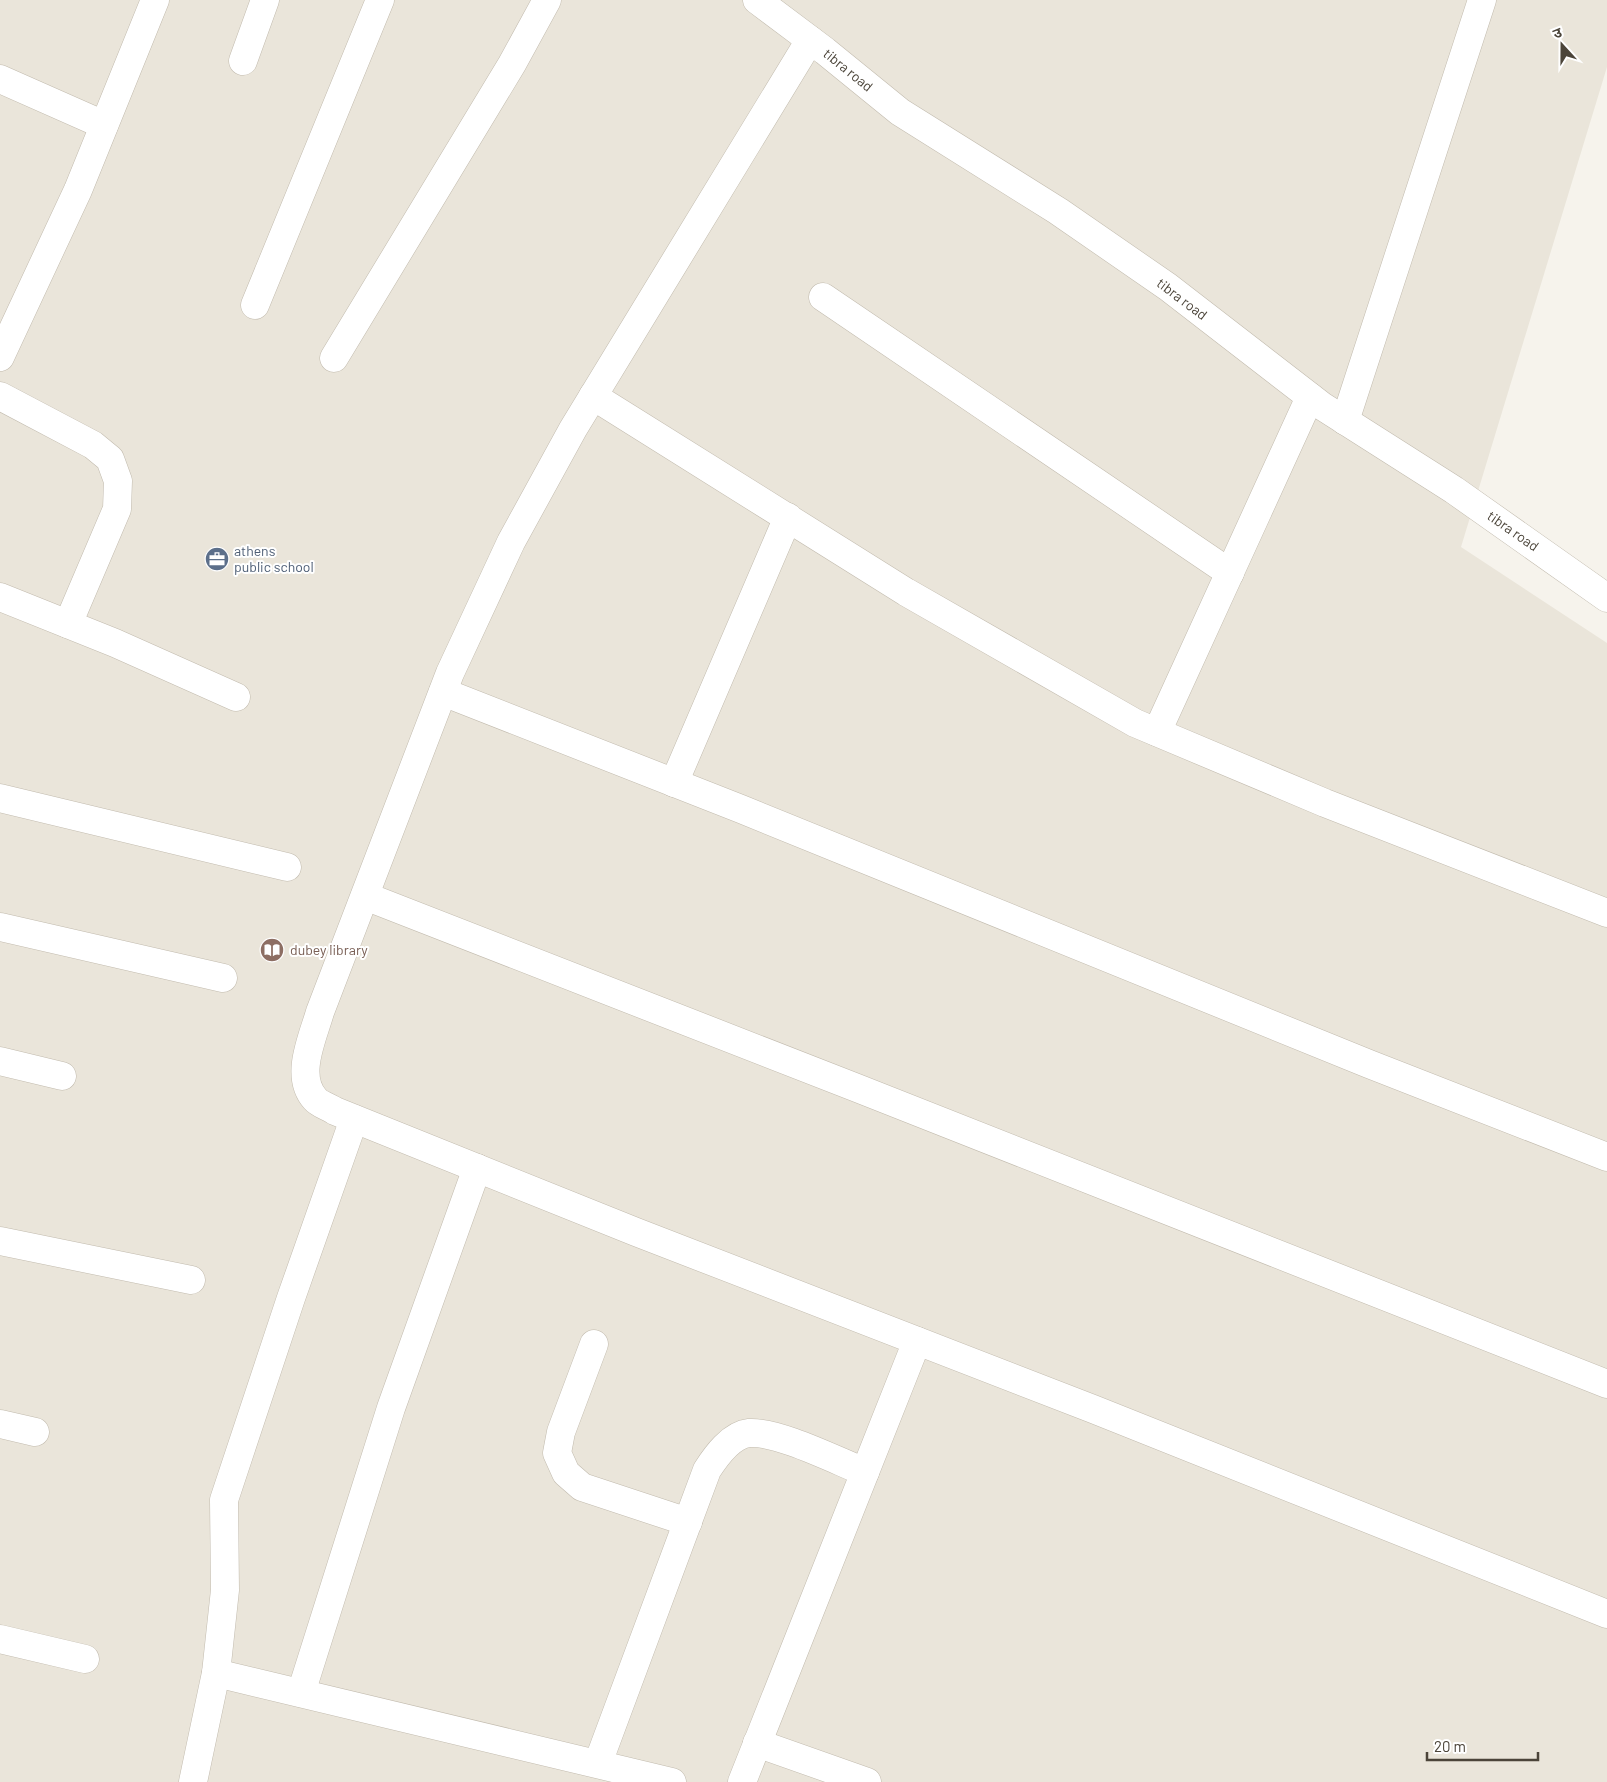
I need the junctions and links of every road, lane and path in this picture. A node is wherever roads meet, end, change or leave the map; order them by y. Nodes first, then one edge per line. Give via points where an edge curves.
1 (155, 0) edge
2 (265, 0) edge
3 (380, 0) edge
4 (547, 0) edge
5 (1482, 0) edge
6 (772, 5) edge
7 (810, 40) junction
8 (243, 62) dead end
9 (0, 79) edge
10 (104, 125) junction
11 (823, 297) dead end
12 (255, 305) dead end
13 (0, 357) edge
14 (334, 358) dead end
15 (0, 396) edge
16 (593, 396) junction
17 (1310, 397) junction
18 (1345, 421) junction
19 (788, 518) junction
20 (1230, 573) junction
21 (0, 597) edge
22 (1607, 598) edge
23 (68, 624) junction
24 (443, 692) junction
25 (236, 697) dead end
26 (1157, 732) junction
27 (674, 783) junction
28 (0, 798) edge
29 (287, 867) dead end
30 (365, 896) junction
31 (1607, 913) edge
32 (0, 927) edge
33 (224, 978) dead end
34 (0, 1061) edge
35 (62, 1076) dead end
36 (354, 1119) junction
37 (1607, 1157) edge
38 (478, 1168) junction
39 (0, 1241) edge
40 (191, 1280) dead end
41 (918, 1341) junction
42 (594, 1344) dead end
43 (1607, 1384) edge
44 (0, 1424) edge
45 (34, 1432) dead end
46 (865, 1472) junction
47 (688, 1522) junction
48 (1607, 1614) edge
49 (0, 1639) edge
50 (85, 1660) dead end
51 (216, 1673) junction
52 (301, 1693) junction
53 (757, 1743) junction
54 (598, 1763) junction
55 (193, 1782) edge
56 (672, 1782) edge
57 (742, 1782) edge
58 (867, 1782) edge

1 - 10 street
2 - 8 street
3 - 12 street
4 - 14 street via 512,64
5 - 18 street
6 - 7 street, tibra road
7 - 16 street
7 - 17 street, tibra road via 900,112 1058,211 1168,287
9 - 10 street
10 - 13 street via 78,190
11 - 20 street
15 - 23 street via 93,445 110,459 118,481 117,509
16 - 19 street
16 - 24 street via 511,542
17 - 18 street, tibra road
17 - 20 street
18 - 22 street, tibra road via 1454,490
19 - 26 street via 906,592 1135,723
19 - 27 street
20 - 26 street
21 - 23 street
23 - 25 street
24 - 27 street
24 - 30 street
26 - 31 street via 1325,803
27 - 37 street
28 - 29 street
30 - 36 street via 320,1012 305,1077 315,1099
30 - 43 street
32 - 33 street
34 - 35 street
36 - 38 street
36 - 51 street via 224,1500 225,1590
38 - 41 street
38 - 52 street via 391,1408
39 - 40 street
41 - 46 street
41 - 48 street
42 - 47 street via 561,1432 557,1454 566,1473 582,1487
44 - 45 street
46 - 47 street via 773,1436 748,1433 722,1448 707,1470
46 - 53 street
47 - 54 street
49 - 50 street
51 - 52 street
51 - 55 street
52 - 54 street
53 - 57 street
53 - 58 street
54 - 56 street

